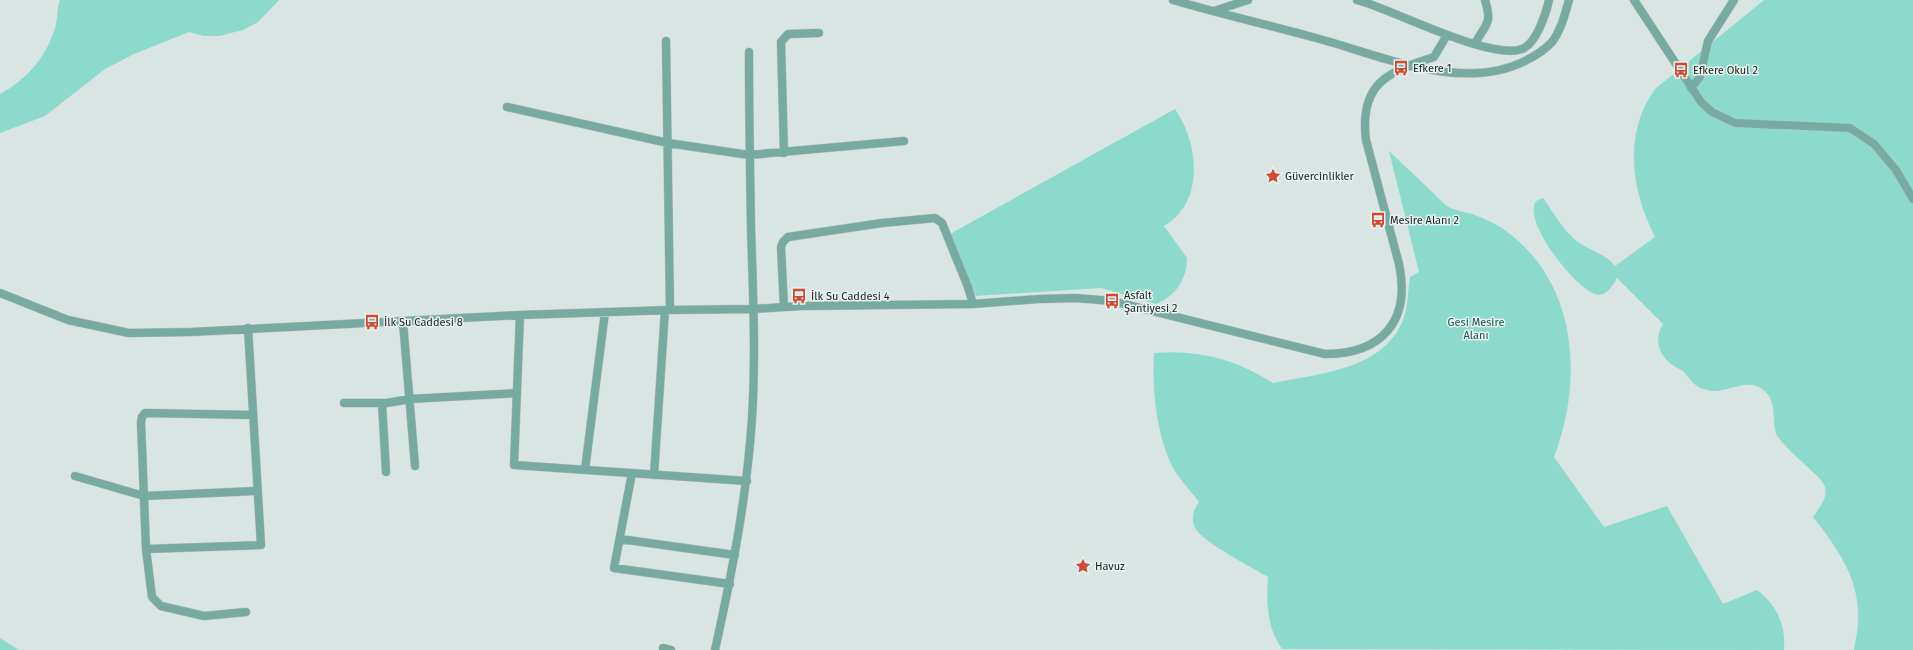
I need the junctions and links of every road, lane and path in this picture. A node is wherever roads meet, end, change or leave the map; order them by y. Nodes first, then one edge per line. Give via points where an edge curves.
1 (1173, 0) edge
2 (1248, 0) edge
3 (1356, 0) edge
4 (1485, 0) edge
5 (1549, 0) edge
6 (1569, 0) edge
7 (1634, 0) edge
8 (1734, 0) edge
9 (1214, 11) junction
10 (819, 33) dead end
11 (1447, 35) junction
12 (666, 41) dead end
13 (1475, 44) junction
14 (749, 52) dead end
15 (1411, 64) junction
16 (1691, 88) junction
17 (507, 107) dead end
18 (904, 141) dead end
19 (668, 143) junction
20 (784, 153) junction
21 (749, 155) junction
22 (1913, 199) edge
23 (0, 293) edge
24 (973, 304) junction
25 (784, 307) junction
26 (754, 309) junction
27 (667, 310) junction
28 (606, 312) junction
29 (520, 314) junction
30 (403, 322) junction
31 (248, 328) junction
32 (517, 393) junction
33 (410, 399) junction
34 (382, 402) junction
35 (344, 403) dead end
36 (253, 415) junction
37 (415, 466) dead end
38 (585, 470) junction
39 (386, 472) dead end
40 (632, 473) junction
41 (654, 475) junction
42 (75, 476) dead end
43 (747, 481) junction
44 (257, 491) junction
45 (144, 496) junction
46 (620, 539) junction
47 (146, 549) junction
48 (735, 555) junction
49 (730, 584) junction
50 (246, 612) dead end
51 (715, 650) edge

1 - 9 street
2 - 9 street
3 - 11 street
4 - 13 street via 1490,16 1489,22
5 - 13 street via 1545,17 1523,49 1512,51
6 - 15 street via 1561,28 1552,42 1540,53 1511,67 1481,73 1449,72
7 - 16 street
8 - 16 street via 1708,41 1700,77
9 - 15 street
10 - 20 street via 788,34 781,42
11 - 13 street
11 - 15 street via 1434,57
12 - 19 street
14 - 21 street
15 - 24 street via 1385,78 1373,92 1364,124 1402,281 1402,299 1395,319 1387,331 1364,348 1345,354 1325,354 1112,301 1061,298
16 - 22 street via 1712,112 1735,123 1850,128 1874,144 1896,170
17 - 19 street
18 - 20 street
19 - 21 street
19 - 27 street
20 - 21 street
21 - 26 street
23 - 31 street via 68,320 129,333
24 - 25 street
24 - 25 street via 942,223 935,218 788,236 781,247
25 - 26 street
26 - 27 street
26 - 43 street via 752,417
27 - 28 street
27 - 41 street
28 - 29 street
28 - 38 street
29 - 30 street
29 - 32 street
30 - 31 street
30 - 33 street
31 - 36 street
32 - 33 street
32 - 38 street via 514,465
33 - 34 street
33 - 37 street
34 - 35 street
34 - 39 street
36 - 44 street
36 - 45 street via 143,414 141,422
38 - 40 street
40 - 41 street
40 - 46 street
41 - 43 street
42 - 45 street
43 - 48 street
44 - 45 street
44 - 47 street via 261,545
45 - 47 street
46 - 48 street
46 - 49 street via 614,568
47 - 50 street via 152,597 161,606 204,616
48 - 49 street
49 - 51 street

